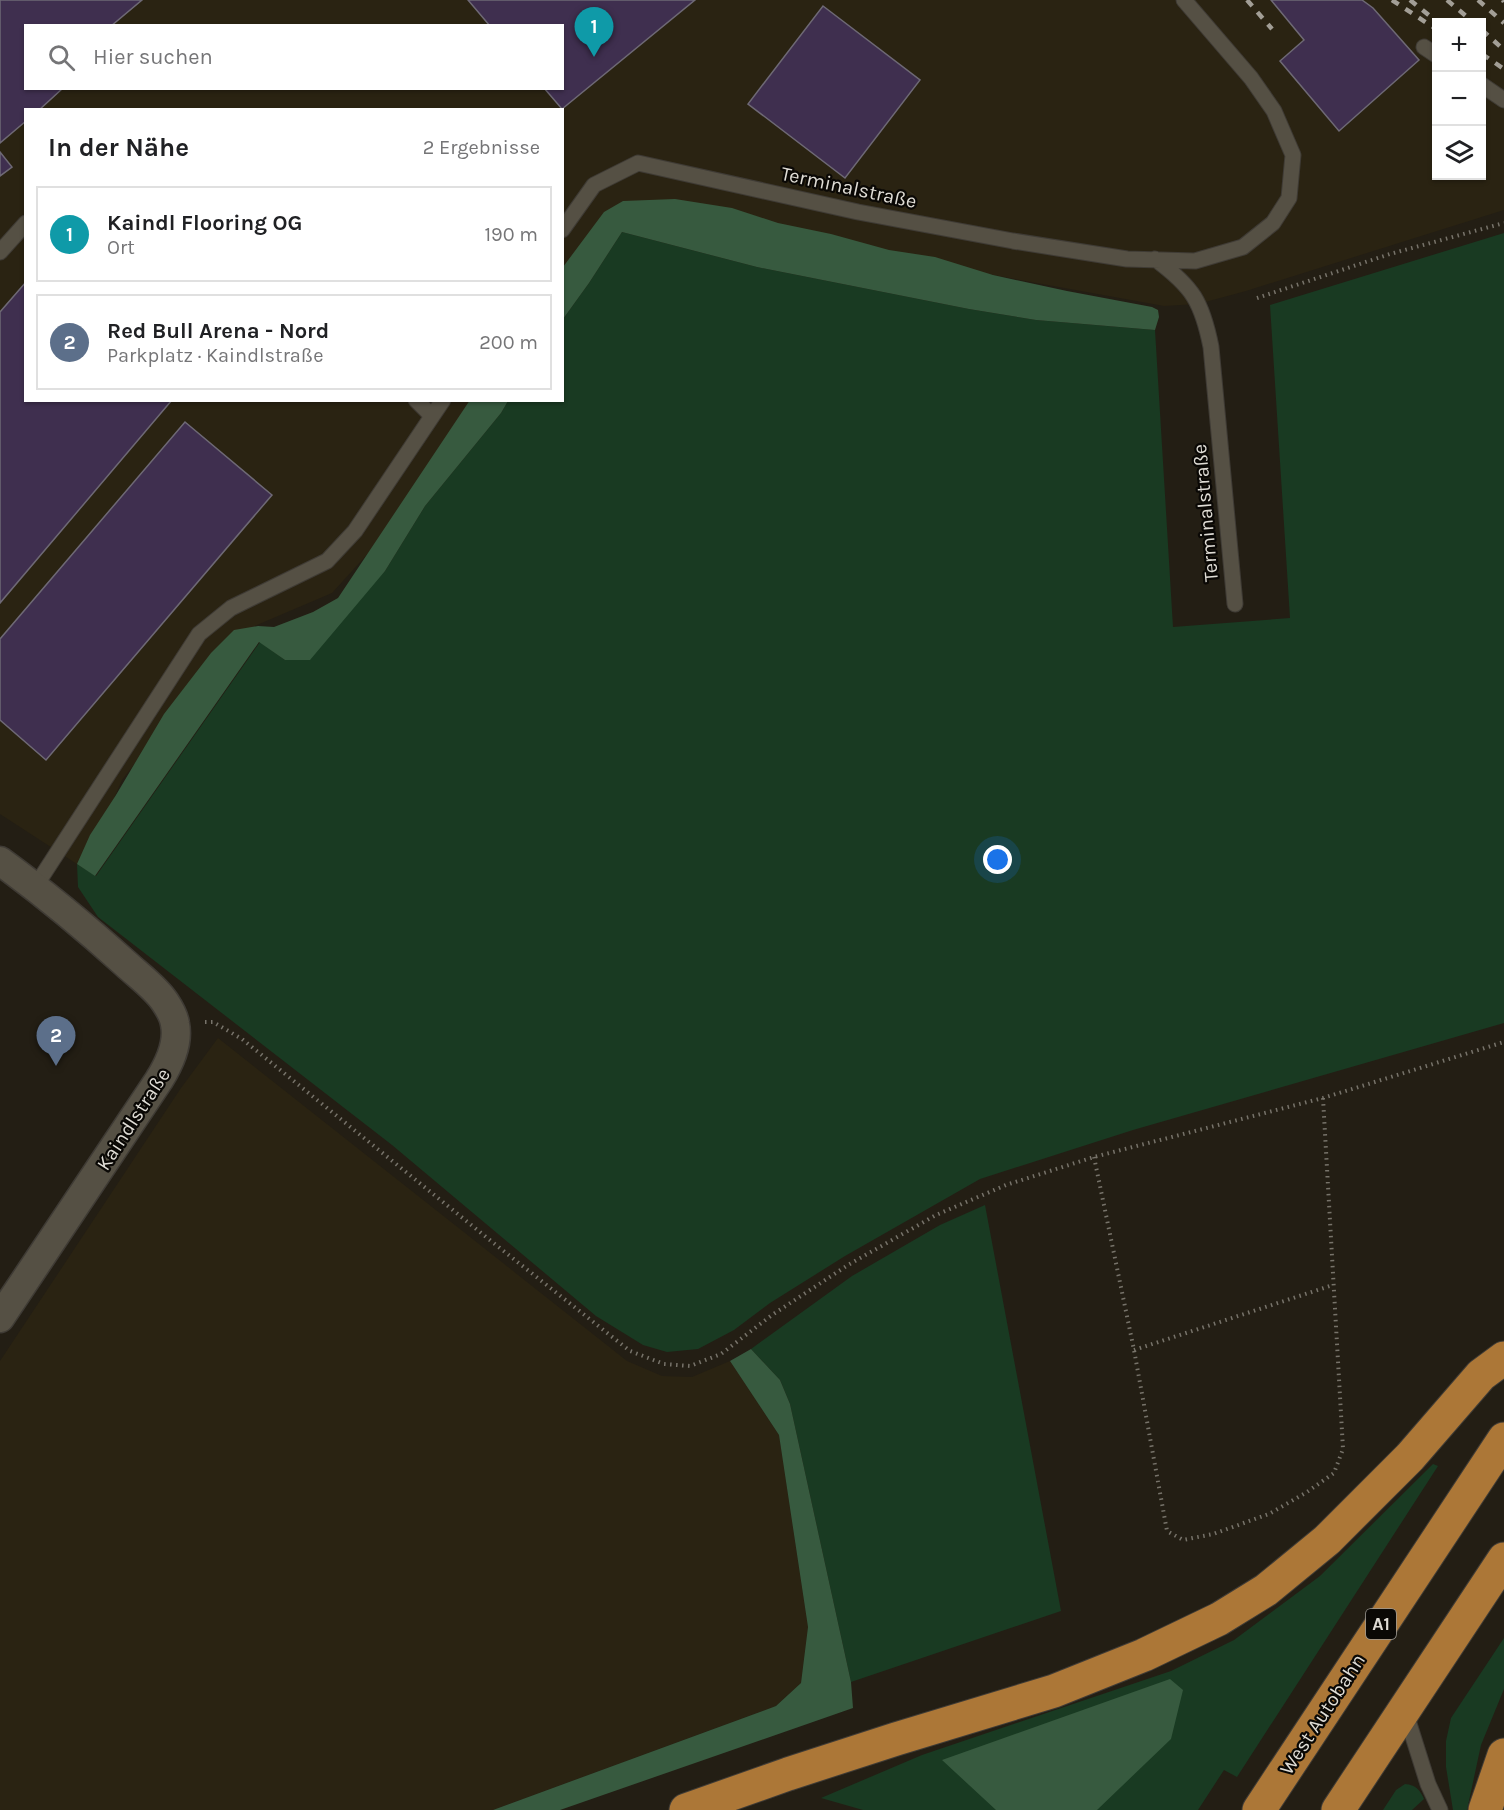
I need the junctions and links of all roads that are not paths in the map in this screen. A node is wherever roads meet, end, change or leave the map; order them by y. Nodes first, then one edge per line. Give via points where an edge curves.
1 (1184, 0) edge
2 (1486, 88) edge
3 (1504, 100) edge
4 (24, 225) edge
5 (564, 227) edge
6 (0, 252) edge
7 (1155, 259) junction
8 (418, 402) edge
9 (441, 402) edge
10 (432, 416) junction
11 (1235, 604) dead end
12 (0, 861) edge
13 (35, 887) junction
14 (0, 1318) edge
15 (1504, 1358) edge
16 (1504, 1439) edge
17 (1504, 1559) edge
18 (1404, 1710) junction
19 (1504, 1755) edge
20 (1490, 1804) edge
21 (686, 1810) edge
22 (1258, 1810) edge
23 (1338, 1810) edge
24 (1440, 1810) edge

1 - 7 lane, Terminalstraße via 1274,111 1293,155 1289,198 1273,223 1243,248 1195,261
2 - 3 lane
4 - 6 lane
5 - 7 lane, Terminalstraße via 594,185 638,163 858,212 1013,241 1127,259
7 - 11 lane, Terminalstraße via 1190,289 1206,323
8 - 10 lane
9 - 10 lane
10 - 13 lane via 355,531 327,561 231,608 199,634
12 - 13 street
13 - 14 street, Kaindlstraße via 165,1002 175,1023 174,1044 170,1062 159,1080
15 - 21 highway via 1481,1375 1410,1458 1327,1540 1266,1590 1219,1619 1054,1691 842,1756
16 - 22 highway, West Autobahn / A1
17 - 18 highway
18 - 23 highway
18 - 24 lane
19 - 20 highway

